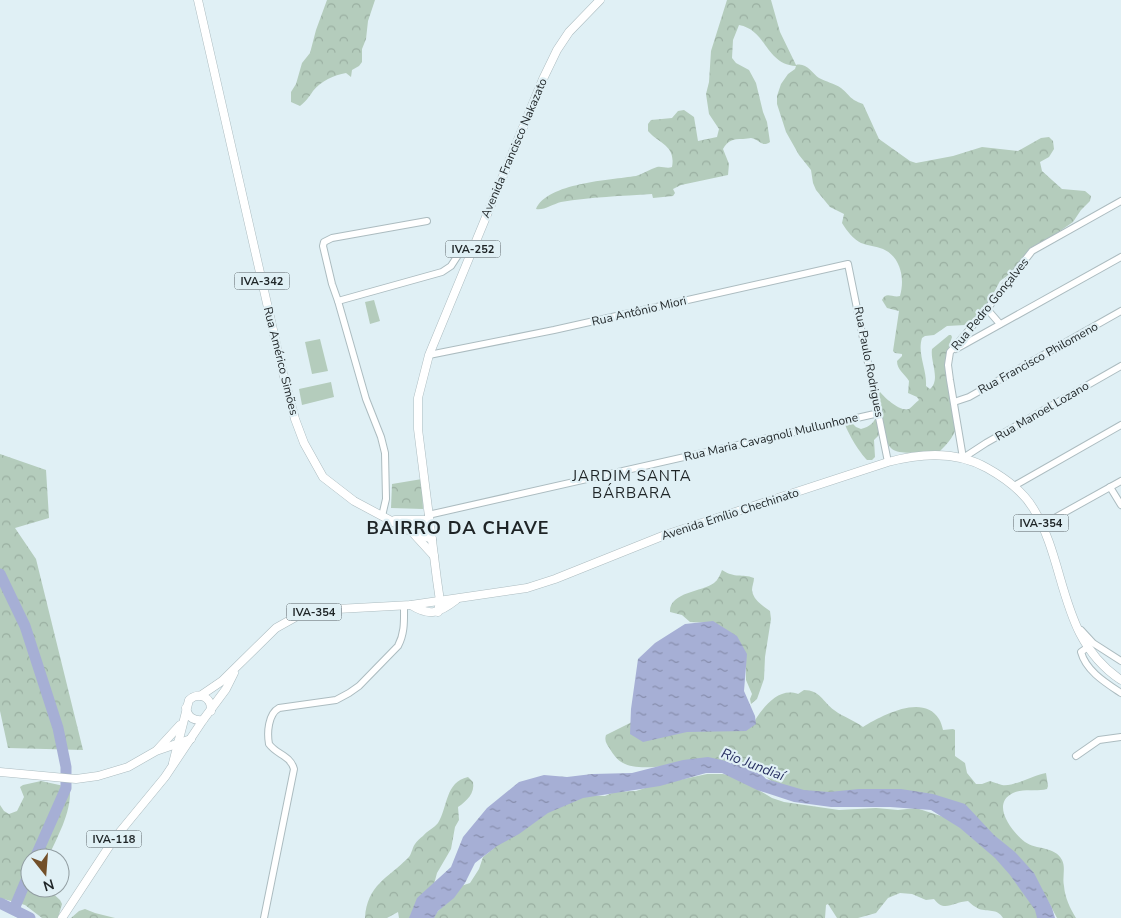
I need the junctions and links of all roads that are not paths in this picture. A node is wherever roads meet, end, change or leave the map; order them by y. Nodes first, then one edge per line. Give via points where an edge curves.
1 (198, 0) edge
2 (600, 0) edge
3 (1121, 202) edge
4 (427, 221) dead end
5 (462, 249) dead end
6 (1121, 257) edge
7 (848, 264) joint
8 (338, 301) junction
9 (987, 309) junction
10 (1121, 311) edge
11 (1000, 324) junction
12 (950, 352) junction
13 (429, 355) junction
14 (1121, 366) edge
15 (954, 402) junction
16 (879, 413) junction
17 (1121, 425) edge
18 (964, 458) junction
19 (888, 462) junction
20 (1121, 481) edge
21 (1014, 486) junction
22 (1110, 487) junction
23 (1121, 505) edge
24 (382, 516) junction
25 (429, 518) junction
26 (393, 520) junction
27 (1042, 525) junction
28 (412, 532) junction
29 (432, 539) junction
30 (435, 556) junction
31 (457, 599) junction
32 (440, 601) junction
33 (408, 606) junction
34 (438, 612) junction
35 (1076, 624) junction
36 (1088, 647) junction
37 (1121, 661) edge
38 (237, 668) junction
39 (1121, 680) edge
40 (1121, 693) edge
41 (200, 696) junction
42 (186, 708) junction
43 (211, 711) junction
44 (203, 720) junction
45 (182, 722) junction
46 (1121, 737) edge
47 (191, 739) junction
48 (177, 744) junction
49 (156, 751) junction
50 (1076, 756) dead end
51 (173, 765) junction
52 (0, 772) edge
53 (62, 918) edge
54 (264, 918) edge

1 - 24 main road, Rua Américo Simões / IVA-342 via 295,419 304,444 323,477 354,501
2 - 13 main road, Avenida Francisco Nakazato / IVA-252 via 569,32 543,79
3 - 9 street, Rua Pedro Gonçalves via 1032,251
4 - 8 street via 324,242
5 - 8 street via 452,266 442,272
6 - 11 street
7 - 13 street, Rua Antônio Miori
7 - 16 street, Rua Paulo Rodrigues
8 - 24 street via 385,453 386,499
9 - 11 street
9 - 12 street, Rua Pedro Gonçalves
10 - 15 street, Rua Francisco Philomeno
11 - 12 street
12 - 15 street, Rua Pedro Gonçalves via 948,365
13 - 25 main road, Avenida Francisco Nakazato / IVA-252 via 418,398 418,429
14 - 18 street, Rua Manoel Lozano
15 - 18 street, Rua Pedro Gonçalves
16 - 19 street, Rua Paulo Rodrigues
16 - 25 street, Rua Maria Cavagnoli Mullunhone
17 - 21 street
18 - 19 main road, Avenida Emílio Chechinato / IVA-354 via 930,454
18 - 21 main road, Avenida Emílio Chechinato / IVA-354
19 - 31 main road, Avenida Emílio Chechinato / IVA-354 via 665,535 527,588
20 - 22 street
21 - 27 main road, Avenida Emílio Chechinato / IVA-354
22 - 23 street
22 - 27 street
24 - 26 main road, Rua Américo Simões / IVA-342
25 - 26 main road, Rua Maria Cavagnoli Mullunhone
25 - 29 main road, Avenida Francisco Nakazato / IVA-252
26 - 28 main road, Rua Américo Simões
27 - 35 main road, Avenida Emílio Chechinato / IVA-354
28 - 29 main road, Rua Américo Simões
28 - 30 main road
29 - 30 main road, Avenida Francisco Nakazato / IVA-252
30 - 32 main road, Avenida Francisco Nakazato / IVA-252
31 - 32 main road, Avenida Emílio Chechinato / IVA-354
31 - 34 main road
32 - 33 main road, Avenida Emílio Chechinato / IVA-354
32 - 34 main road, Avenida Francisco Nakazato
33 - 34 main road via 423,612
33 - 38 main road, Avenida Emílio Chechinato / IVA-354 via 301,614 276,628
33 - 54 street via 398,646 359,686 336,700 278,708 272,713 269,744 288,758 294,768
35 - 36 main road, Avenida Emílio Chechinato / IVA-354
35 - 37 street via 1093,643
36 - 39 main road, Avenida Emílio Chechinato / IVA-354 via 1097,660
36 - 40 street via 1081,652 1083,659
38 - 41 main road, Avenida Emílio Chechinato / IVA-354
38 - 43 main road, Avenida Emílio Chechinato / IVA-354
41 - 42 main road via 189,700
41 - 43 main road via 208,699
42 - 44 main road via 191,718
42 - 45 main road, IVA-118
43 - 44 main road
44 - 47 main road, IVA-118
45 - 48 main road, IVA-118
45 - 49 main road
46 - 50 street via 1099,740
47 - 48 main road
47 - 51 main road, IVA-118
48 - 49 main road
48 - 51 main road, IVA-118
49 - 52 main road via 113,772 76,779
51 - 53 main road, IVA-118 via 114,839

